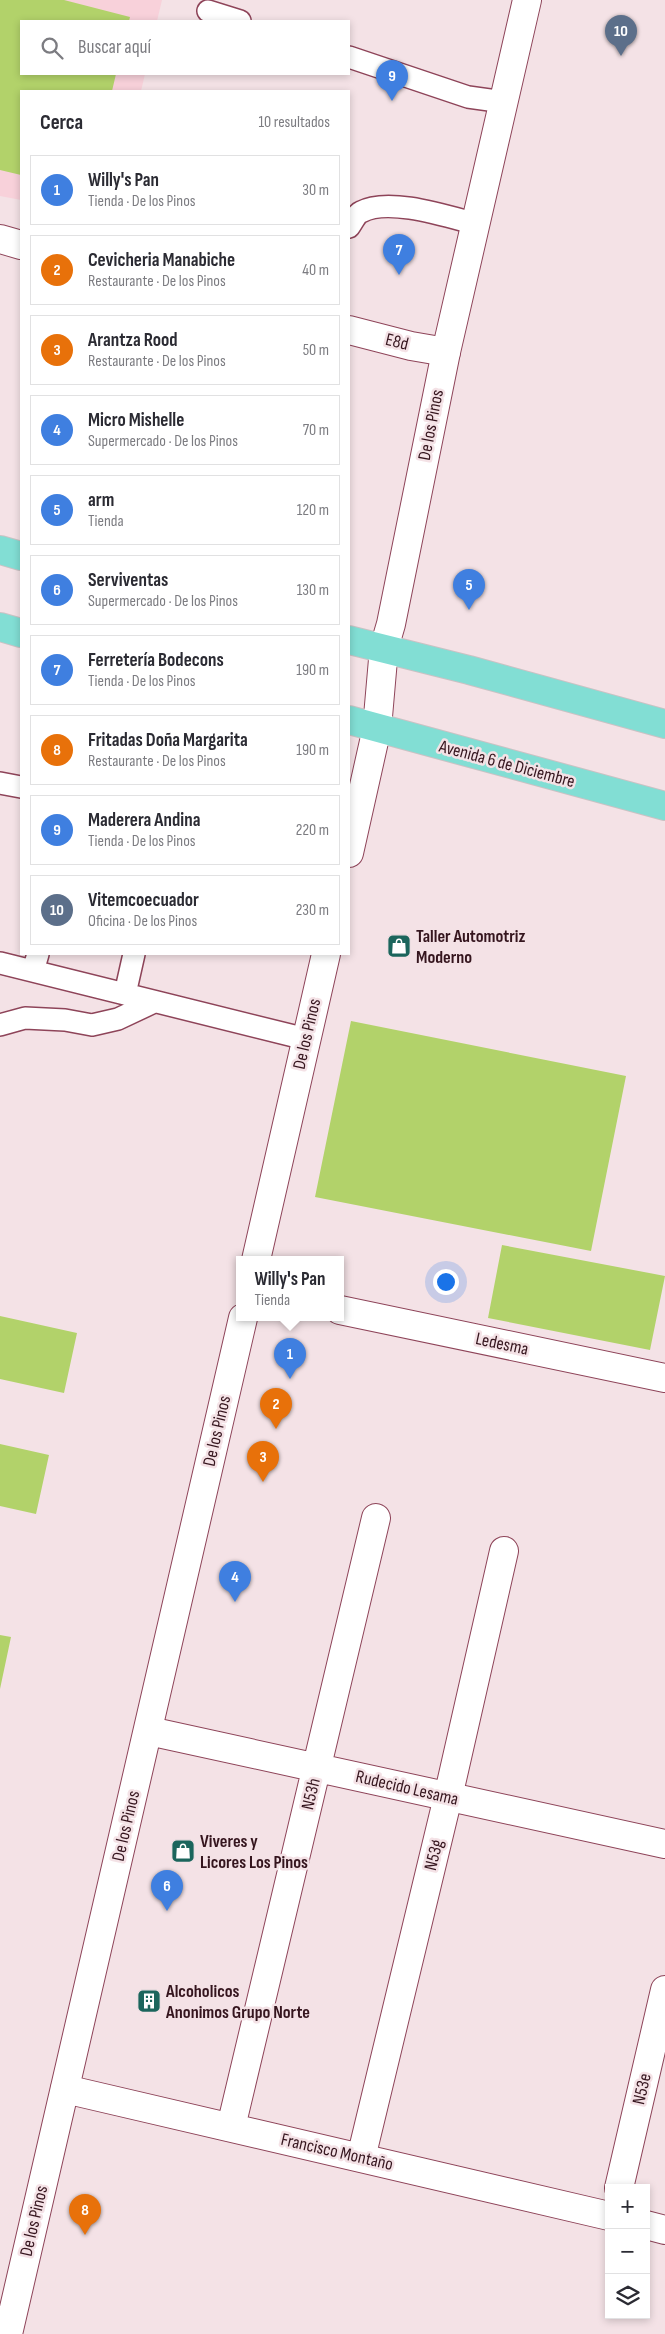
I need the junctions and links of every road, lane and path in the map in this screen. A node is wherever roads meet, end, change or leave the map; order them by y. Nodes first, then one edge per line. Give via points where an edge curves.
1 (527, 0) edge
2 (208, 11) dead end
3 (237, 20) edge
4 (350, 57) edge
5 (504, 102) junction
6 (476, 224) junction
7 (350, 226) edge
8 (0, 239) edge
9 (20, 244) edge
10 (350, 330) edge
11 (446, 352) junction
12 (0, 550) edge
13 (20, 556) edge
14 (0, 627) edge
15 (20, 633) edge
16 (350, 640) edge
17 (384, 648) junction
18 (350, 720) edge
19 (665, 724) edge
20 (377, 728) junction
21 (0, 783) edge
22 (20, 787) edge
23 (665, 806) edge
24 (350, 849) edge
25 (134, 955) edge
26 (326, 955) edge
27 (0, 963) edge
28 (35, 963) edge
29 (125, 994) junction
30 (154, 1002) junction
31 (0, 1025) edge
32 (306, 1039) junction
33 (257, 1256) edge
34 (344, 1311) edge
35 (242, 1321) edge
36 (665, 1378) edge
37 (376, 1518) dead end
38 (504, 1551) dead end
39 (149, 1731) junction
40 (317, 1767) junction
41 (448, 1797) junction
42 (665, 1844) edge
43 (665, 1990) edge
44 (65, 2089) junction
45 (231, 2127) junction
46 (361, 2158) junction
47 (620, 2184) edge
48 (605, 2215) edge
49 (650, 2226) edge
50 (665, 2230) edge
51 (8, 2334) edge

1 - 5 street, De los Pinos
2 - 3 lane
4 - 5 lane via 468,97
5 - 6 street, De los Pinos
6 - 7 lane via 385,206 360,212
6 - 11 street, De los Pinos
8 - 9 street
10 - 11 street, E8d
11 - 17 street, De los Pinos
12 - 13 main road
14 - 15 main road
16 - 17 main road
17 - 19 main road
17 - 20 street, De los Pinos
18 - 20 main road, Avenida 6 de Diciembre
20 - 23 main road, Avenida 6 de Diciembre
20 - 24 street, De los Pinos
21 - 22 lane
25 - 29 lane
26 - 32 street, De los Pinos
27 - 28 lane
28 - 29 lane
29 - 30 lane
30 - 31 lane via 92,1025 25,1018
30 - 32 lane
32 - 33 street, De los Pinos
34 - 36 street, Ledesma
35 - 39 street, De los Pinos
37 - 40 street, N53h
38 - 41 street, N53g
39 - 40 street, Rudecido Lesama
39 - 44 street, De los Pinos
40 - 41 street, Rudecido Lesama
40 - 45 street, N53h
41 - 42 street, Rudecido Lesama
41 - 46 street, N53g
43 - 47 street, N53e
44 - 45 street, Francisco Montaño
44 - 51 street, De los Pinos
45 - 46 street, Francisco Montaño
46 - 48 street, Francisco Montaño
49 - 50 street

